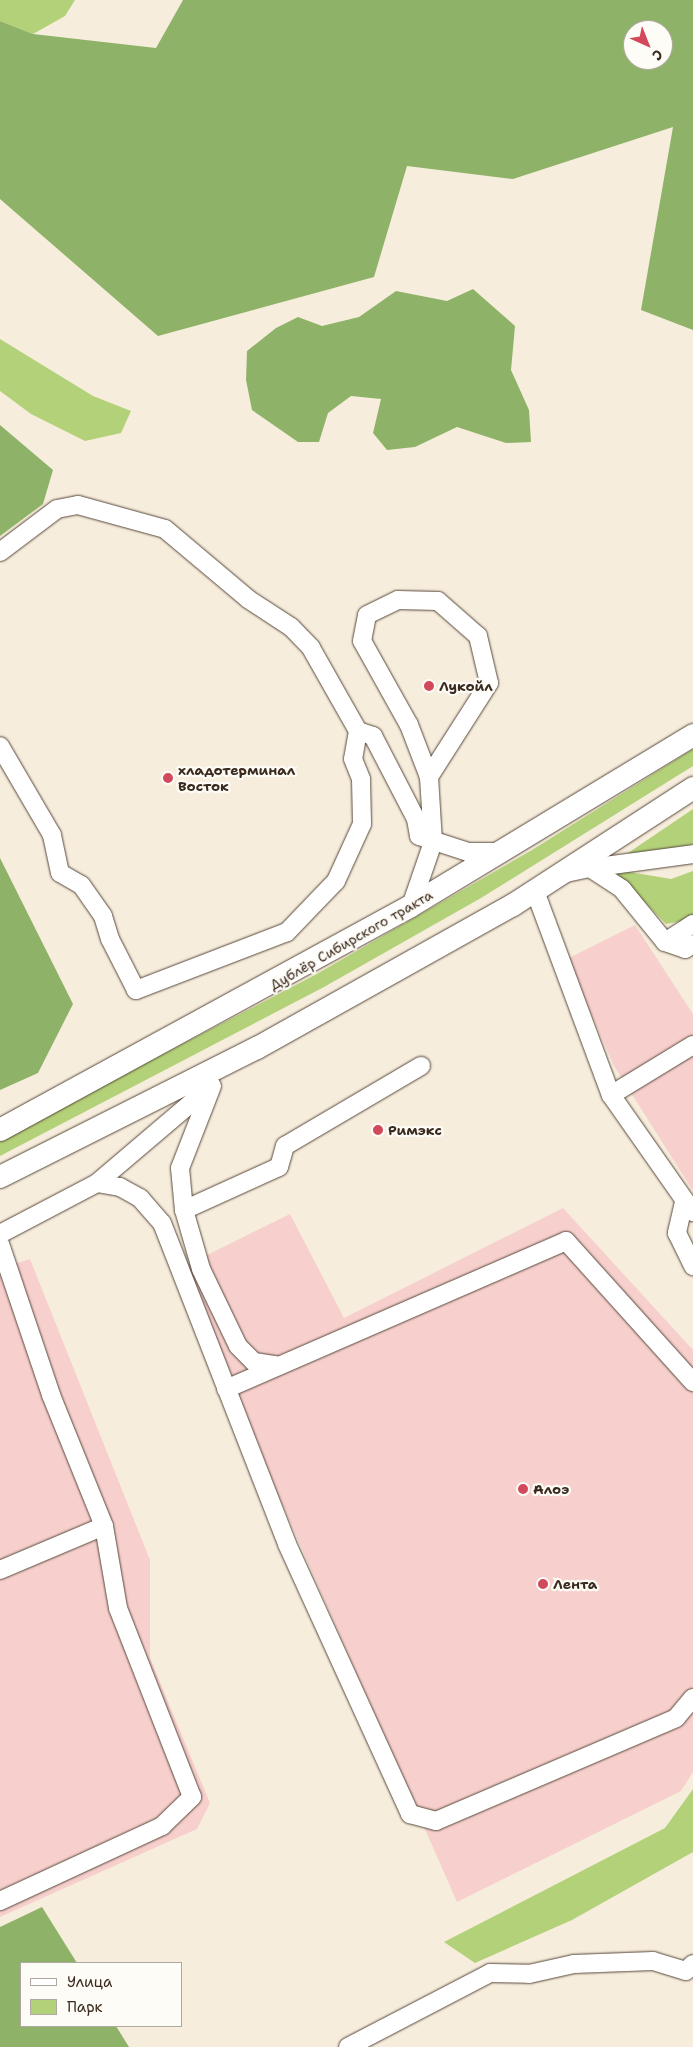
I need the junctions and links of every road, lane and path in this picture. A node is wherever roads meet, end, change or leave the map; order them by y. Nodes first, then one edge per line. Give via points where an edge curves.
1 (0, 552) edge
2 (358, 731) junction
3 (693, 735) edge
4 (0, 746) edge
5 (429, 777) junction
6 (693, 788) edge
7 (433, 842) junction
8 (504, 851) junction
9 (693, 854) edge
10 (590, 868) junction
11 (561, 874) junction
12 (535, 891) junction
13 (411, 906) junction
14 (693, 924) edge
15 (665, 942) junction
16 (693, 944) edge
17 (693, 1046) edge
18 (257, 1048) junction
19 (421, 1066) dead end
20 (212, 1086) junction
21 (611, 1095) junction
22 (0, 1130) edge
23 (0, 1177) edge
24 (97, 1182) junction
25 (689, 1207) edge
26 (184, 1210) junction
27 (0, 1234) edge
28 (0, 1244) edge
29 (691, 1262) edge
30 (276, 1365) junction
31 (693, 1382) edge
32 (226, 1389) junction
33 (104, 1526) junction
34 (0, 1570) edge
35 (693, 1698) edge
36 (0, 1901) edge
37 (693, 1964) edge
38 (348, 2047) edge

1 - 2 lane via 57,509 78,505 165,529 311,648
2 - 4 lane via 352,758 361,779 362,824 353,849 325,893 287,932 136,990 110,939 103,916 81,885 60,873 52,836
2 - 7 lane via 373,736 416,819 419,836
3 - 8 main road, Дублёр Сибирского тракта
5 - 5 lane via 489,683 478,636 438,601 398,600 368,615 362,641 409,725
5 - 7 lane
6 - 11 main road
7 - 8 lane via 468,852
7 - 13 lane
8 - 13 main road, Дублёр Сибирского тракта
9 - 10 lane
10 - 11 lane
10 - 15 lane via 622,889
11 - 12 main road
12 - 18 main road
12 - 21 lane
13 - 22 main road, Дублёр Сибирского тракта via 56,1103
14 - 15 lane
15 - 16 lane via 685,949
17 - 21 lane
18 - 20 lane
18 - 23 main road
19 - 26 lane via 285,1146 279,1167
20 - 24 lane
20 - 26 lane via 180,1168
21 - 25 lane
24 - 27 lane
24 - 32 lane via 120,1187 140,1198 162,1223
25 - 29 lane via 676,1233
26 - 30 lane via 201,1269 238,1346 254,1362
28 - 33 lane via 51,1395
30 - 31 lane via 566,1240
30 - 32 lane
32 - 35 lane via 287,1544 410,1814 436,1821 676,1718
33 - 34 lane
33 - 36 lane via 118,1608 192,1796 162,1826
37 - 38 lane via 686,1971 653,1961 574,1964 529,1974 490,1973

